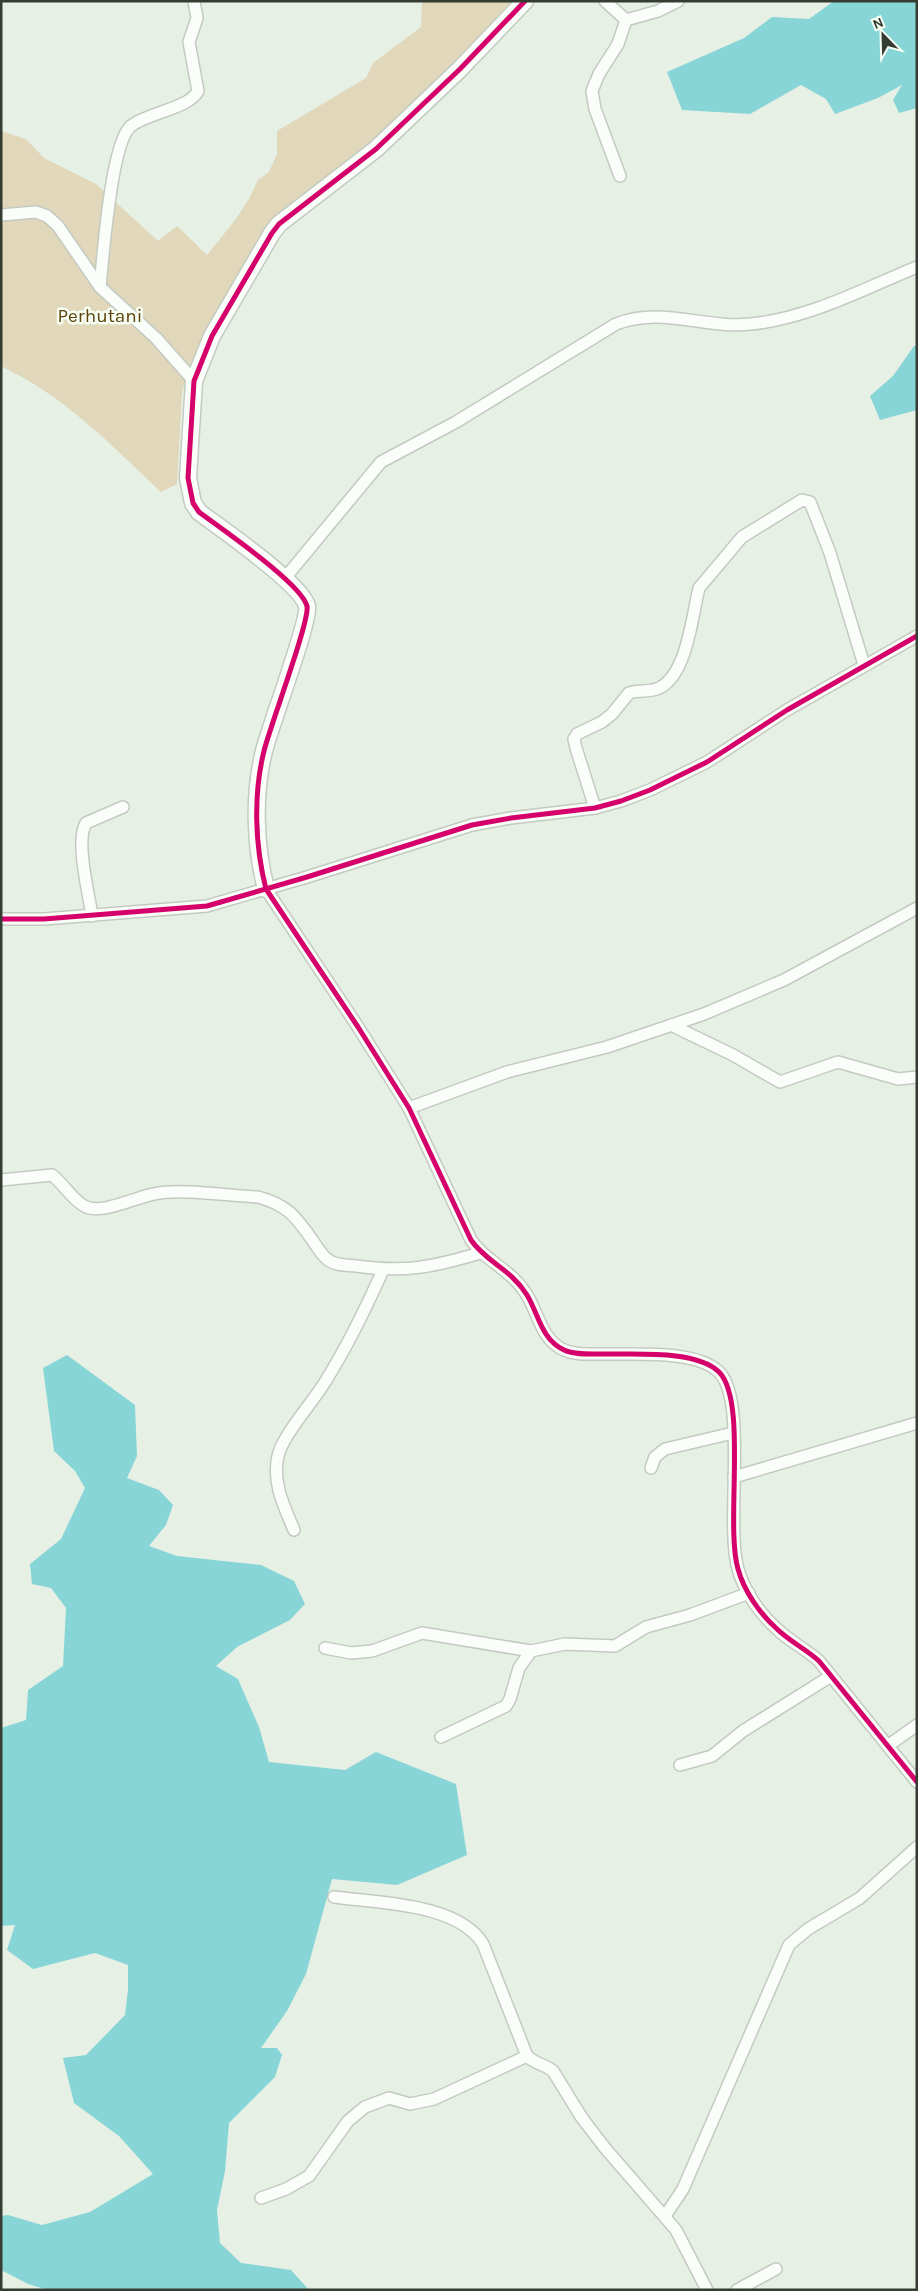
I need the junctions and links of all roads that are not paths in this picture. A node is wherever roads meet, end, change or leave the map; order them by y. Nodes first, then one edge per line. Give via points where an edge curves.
1 (194, 1) edge
2 (525, 1) edge
3 (605, 1) edge
4 (678, 1) edge
5 (626, 20) junction
6 (620, 176) dead end
7 (1, 215) edge
8 (917, 267) edge
9 (100, 287) junction
10 (194, 381) junction
11 (284, 578) junction
12 (917, 636) edge
13 (864, 665) junction
14 (123, 807) dead end
15 (595, 808) junction
16 (266, 889) junction
17 (917, 908) edge
18 (92, 916) junction
19 (1, 919) edge
20 (671, 1025) junction
21 (917, 1077) edge
22 (409, 1108) junction
23 (1, 1180) edge
24 (480, 1253) junction
25 (383, 1270) junction
26 (917, 1423) edge
27 (733, 1433) junction
28 (651, 1468) dead end
29 (734, 1477) junction
30 (294, 1530) dead end
31 (749, 1593) junction
32 (325, 1648) dead end
33 (531, 1651) junction
34 (831, 1676) junction
35 (917, 1725) edge
36 (441, 1737) dead end
37 (889, 1745) junction
38 (680, 1765) dead end
39 (917, 1782) edge
40 (917, 1847) edge
41 (334, 1897) dead end
42 (527, 2056) junction
43 (261, 2198) dead end
44 (665, 2216) junction
45 (776, 2269) dead end
46 (707, 2290) edge
47 (737, 2290) edge

1 - 9 street via 197,18 189,42 198,91 188,101 140,120 125,133 114,169
2 - 10 street via 376,149 279,224 212,336
3 - 5 street
4 - 5 street via 658,11
5 - 6 street via 618,44 592,91 595,109
7 - 9 street via 36,212 47,216 58,226
8 - 11 street via 807,313 771,321 722,324 643,316 616,324 456,422 381,462
9 - 10 street via 156,338
10 - 11 street via 188,478 193,503 199,512
11 - 16 street via 306,604 307,614 263,752 258,789 259,858
12 - 13 street
13 - 15 street via 678,778
13 - 15 street via 830,553 810,502 804,500 742,537 704,579 680,665 673,678 653,691 628,693 612,714 577,734 574,739 576,748
14 - 18 street via 86,823 83,828
15 - 16 street via 472,825
16 - 18 street via 207,906
16 - 22 street
17 - 20 street via 784,980
18 - 19 street
20 - 21 street via 780,1082 838,1062 898,1079
20 - 22 street via 607,1047 507,1072
22 - 24 street
23 - 25 street via 52,1175 74,1198 86,1207 95,1208 155,1193 265,1199 288,1210 299,1220 327,1259 335,1264
24 - 25 street via 439,1266 405,1271
24 - 27 street via 514,1278 527,1296 544,1333 554,1345 566,1351 661,1355 711,1365 726,1382
25 - 30 street via 367,1307 325,1382 280,1448 276,1477 278,1490
26 - 29 street
27 - 28 street via 665,1449 655,1457
27 - 29 street
29 - 31 street via 733,1548 738,1570
31 - 33 street via 646,1627 615,1646 565,1644
31 - 34 street via 778,1630 807,1649
32 - 33 street via 351,1653 372,1651 422,1633
33 - 36 street via 519,1668 506,1706
34 - 37 street
34 - 38 street via 743,1731 712,1756
35 - 37 street
37 - 39 street
40 - 44 street via 860,1898 789,1945 683,2188
41 - 42 street via 425,1910 469,1927 483,1944
42 - 43 street via 434,2099 410,2104 389,2098 365,2107 348,2121 309,2176
42 - 44 street via 553,2071 605,2148
44 - 46 street
45 - 47 street

